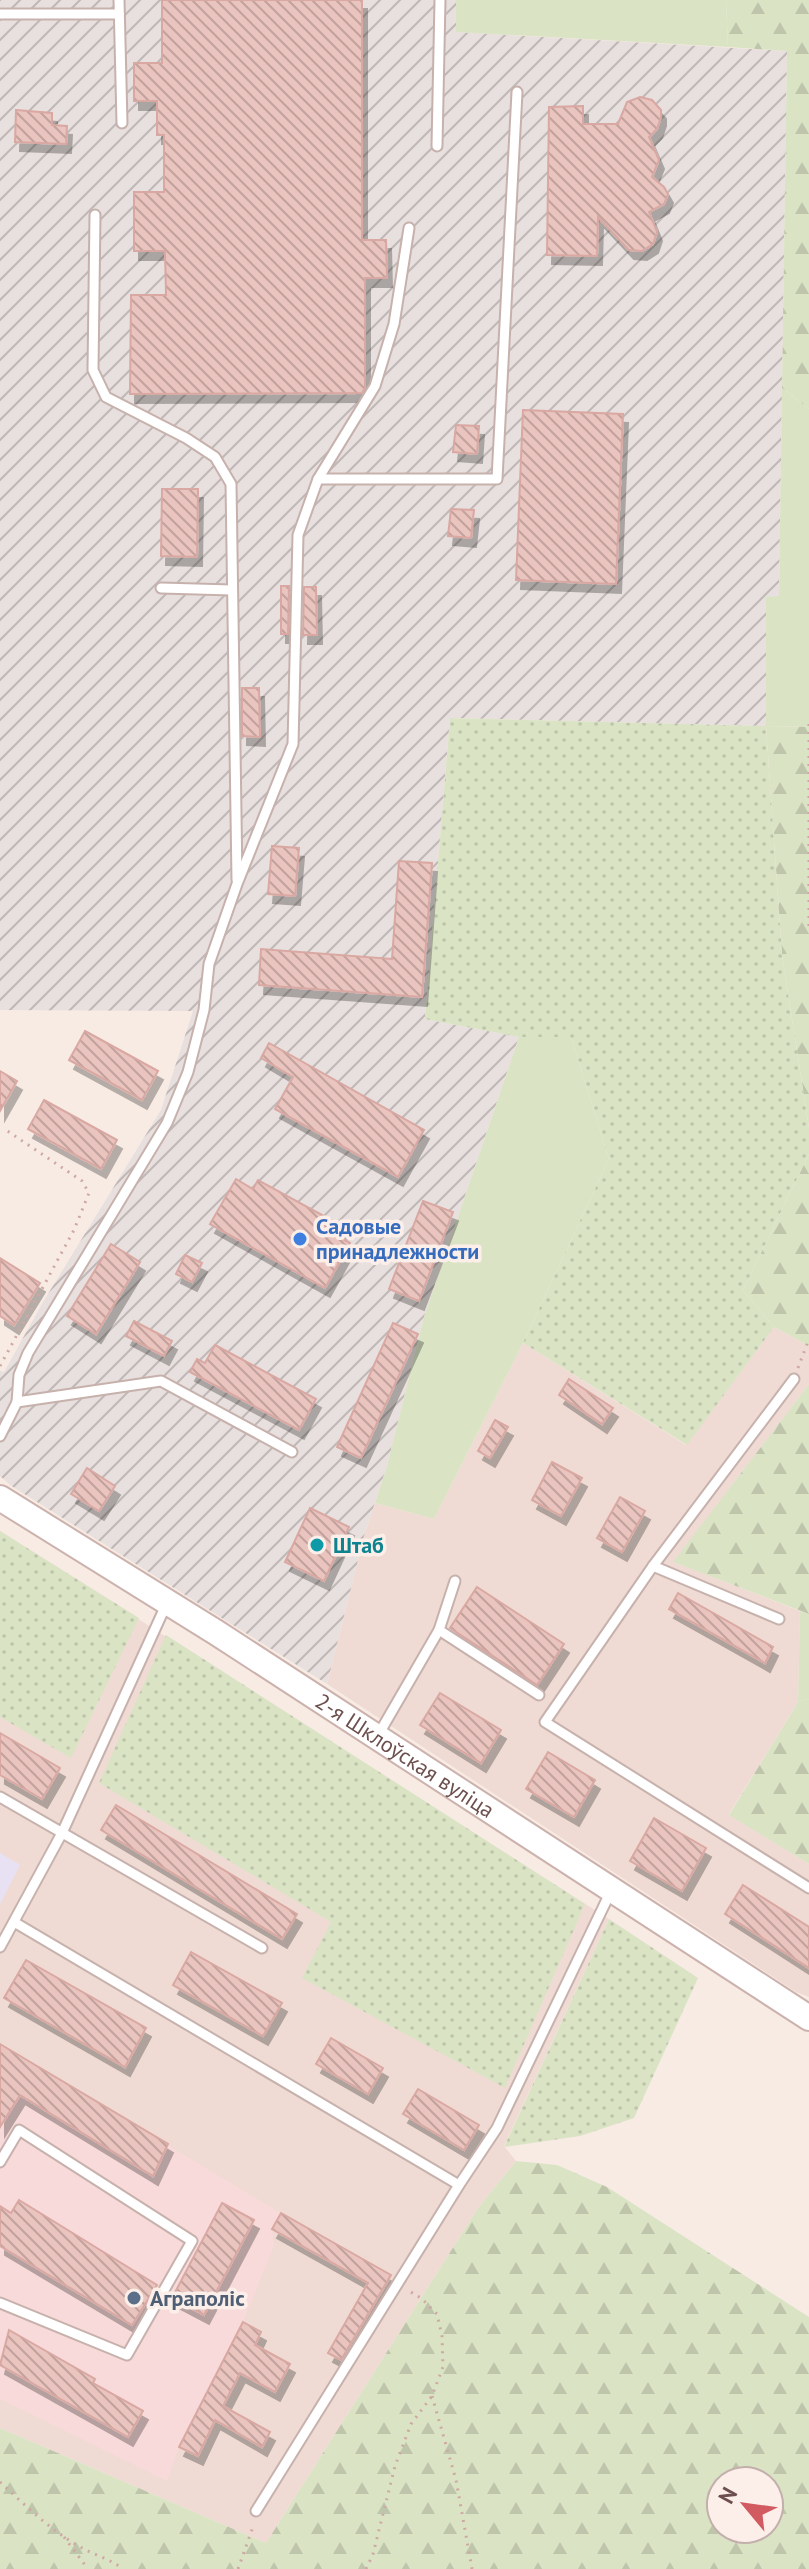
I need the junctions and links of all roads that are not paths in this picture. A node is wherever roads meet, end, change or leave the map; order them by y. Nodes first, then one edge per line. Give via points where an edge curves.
1 (119, 0) edge
2 (440, 0) edge
3 (0, 14) edge
4 (119, 14) junction
5 (517, 92) dead end
6 (122, 123) dead end
7 (437, 146) dead end
8 (95, 215) dead end
9 (409, 228) dead end
10 (318, 479) junction
11 (161, 588) dead end
12 (232, 590) junction
13 (237, 884) junction
14 (794, 1379) road end
15 (17, 1402) junction
16 (0, 1436) edge
17 (292, 1452) dead end
18 (0, 1498) edge
19 (653, 1566) junction
20 (455, 1581) dead end
21 (168, 1602) junction
22 (779, 1619) dead end
23 (439, 1630) junction
24 (539, 1695) dead end
25 (377, 1737) junction
26 (0, 1797) edge
27 (62, 1833) junction
28 (809, 1888) edge
29 (611, 1891) junction
30 (14, 1922) junction
31 (0, 1947) edge
32 (262, 1948) dead end
33 (809, 2018) edge
34 (0, 2162) edge
35 (459, 2185) junction
36 (0, 2303) edge
37 (256, 2511) dead end

1 - 4 lane
2 - 7 lane
3 - 4 lane
4 - 6 lane
5 - 10 lane via 497,479
8 - 12 lane via 93,370 106,397 215,457 231,484
9 - 10 lane via 394,324 375,386
10 - 13 lane via 298,535 293,744
11 - 12 lane
12 - 13 lane
13 - 15 lane via 209,964 188,1072 167,1123 28,1353
14 - 19 lane
15 - 16 lane
15 - 17 lane via 161,1381
18 - 21 street, 2-я Шклоўская вуліца
19 - 22 lane
19 - 28 lane via 545,1722
20 - 23 lane
21 - 25 street, 2-я Шклоўская вуліца
21 - 27 lane
23 - 24 lane
23 - 25 lane
25 - 29 street, 2-я Шклоўская вуліца
26 - 27 lane
27 - 30 lane
27 - 32 lane
29 - 33 street, 2-я Шклоўская вуліца
29 - 35 lane via 497,2128
30 - 31 lane
30 - 35 lane
34 - 36 lane via 19,2130 192,2241 127,2355
35 - 37 lane

